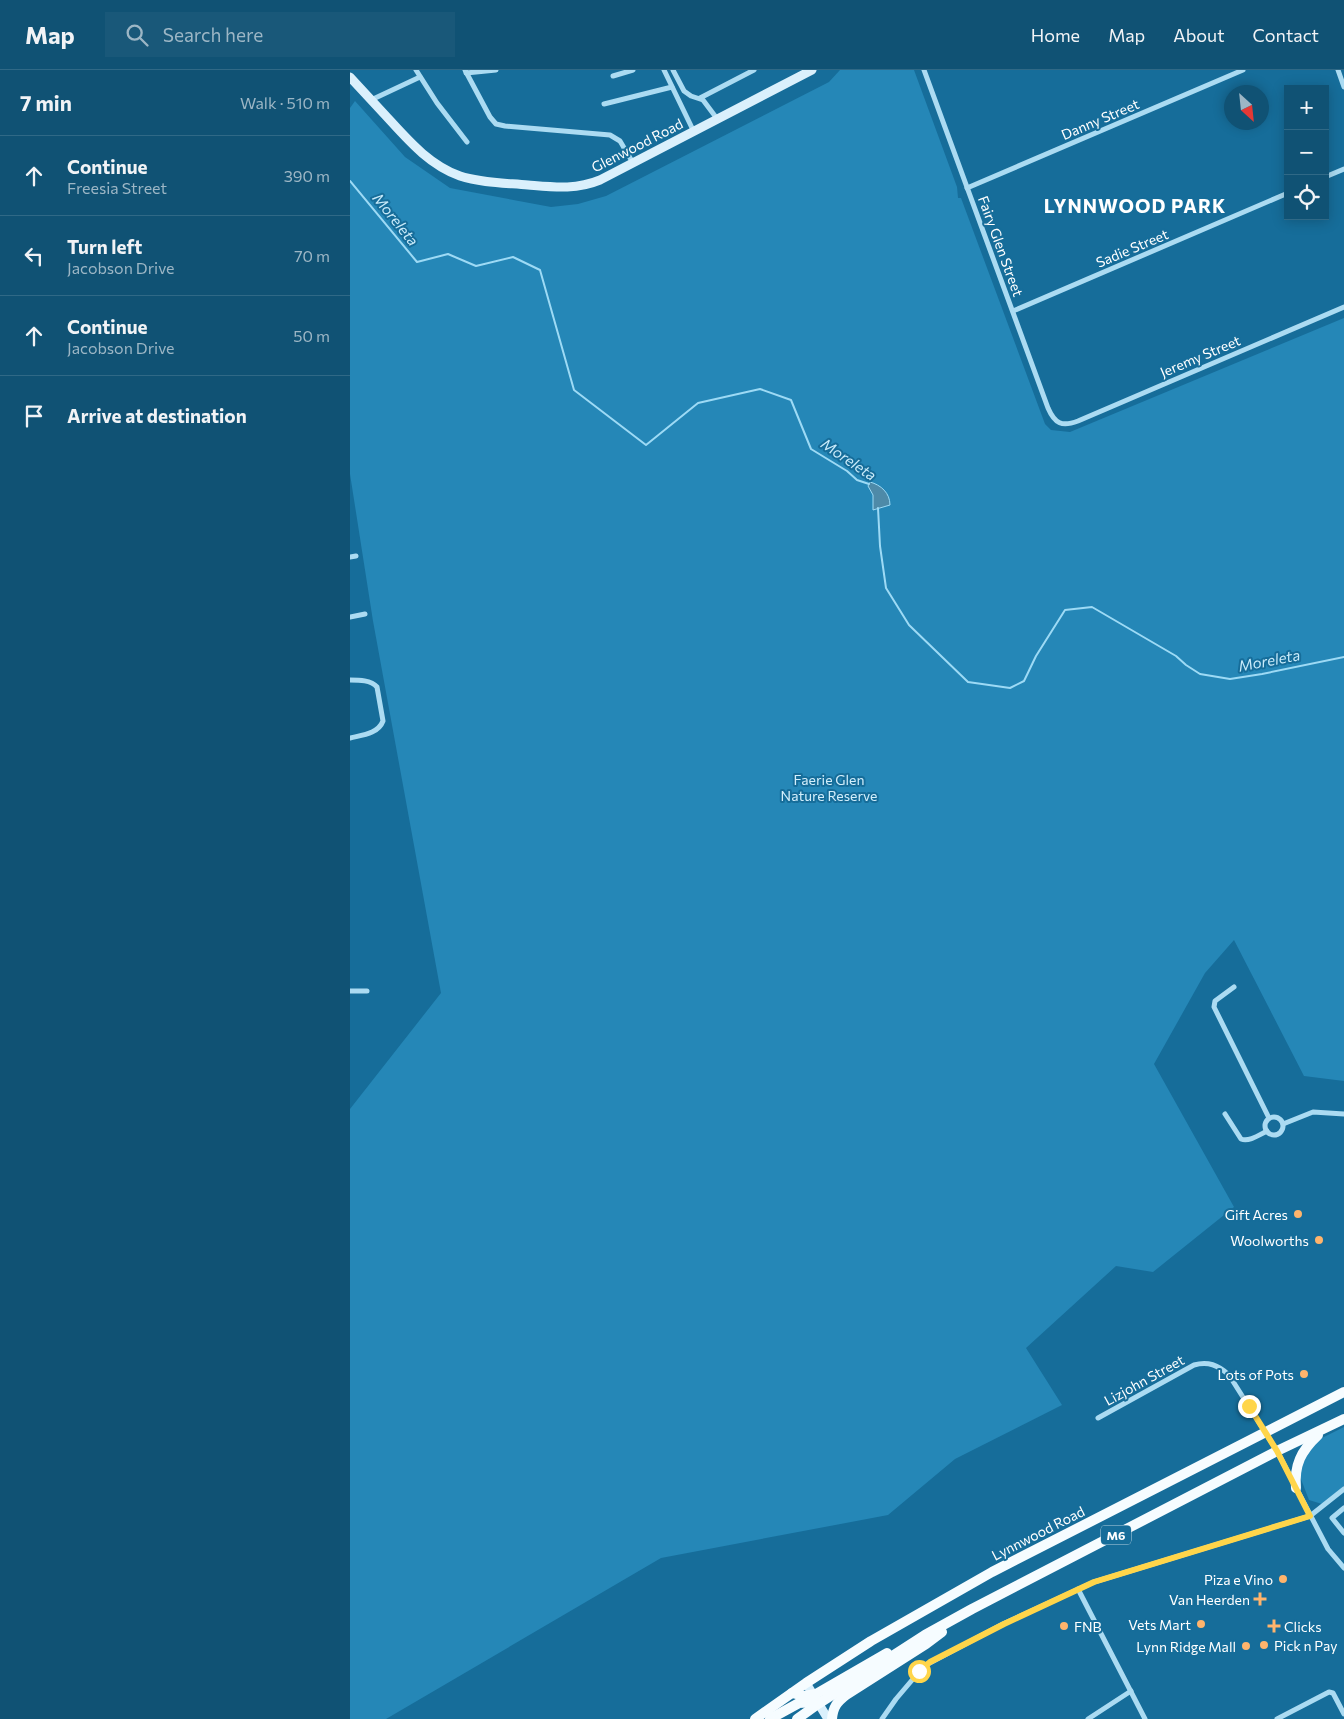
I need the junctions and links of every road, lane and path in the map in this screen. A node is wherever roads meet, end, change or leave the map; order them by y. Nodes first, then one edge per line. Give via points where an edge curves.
1 (416, 70) edge
2 (496, 70) edge
3 (633, 70) edge
4 (664, 70) edge
5 (672, 70) edge
6 (754, 70) edge
7 (812, 70) edge
8 (924, 70) edge
9 (1242, 70) edge
10 (1338, 70) edge
11 (466, 71) edge
12 (613, 76) dead end
13 (350, 77) edge
14 (420, 77) junction
15 (672, 87) junction
16 (1344, 87) edge
17 (700, 98) junction
18 (371, 100) junction
19 (604, 104) dead end
20 (718, 120) junction
21 (694, 132) junction
22 (467, 142) dead end
23 (633, 163) junction
24 (1344, 169) edge
25 (1329, 175) edge
26 (967, 188) junction
27 (1284, 195) edge
28 (1344, 307) edge
29 (1013, 311) junction
30 (1063, 424) joint
31 (365, 614) dead end
32 (350, 617) edge
33 (350, 680) edge
34 (350, 738) edge
35 (1234, 988) dead end
36 (367, 991) dead end
37 (350, 992) edge
38 (1225, 1114) dead end
39 (1344, 1114) edge
40 (1269, 1118) junction
41 (1283, 1124) junction
42 (1267, 1131) junction
43 (1344, 1392) edge
44 (1098, 1418) dead end
45 (1344, 1419) edge
46 (1324, 1429) junction
47 (1266, 1432) junction
48 (1277, 1451) junction
49 (1296, 1488) junction
50 (1344, 1489) edge
51 (1344, 1508) edge
52 (1310, 1516) junction
53 (1344, 1532) edge
54 (1344, 1559) edge
55 (1339, 1563) junction
56 (1344, 1568) edge
57 (1078, 1589) junction
58 (972, 1609) junction
59 (806, 1683) junction
60 (1130, 1691) junction
61 (792, 1693) junction
62 (815, 1699) junction
63 (799, 1703) junction
64 (1344, 1714) edge
65 (810, 1715) edge
66 (756, 1719) edge
67 (770, 1719) edge
68 (797, 1719) edge
69 (828, 1719) edge
70 (832, 1719) edge
71 (882, 1719) edge
72 (1088, 1719) edge
73 (1145, 1719) edge
74 (1277, 1719) edge

1 - 14 street
2 - 11 street
3 - 12 street
4 - 15 street
5 - 17 street via 684,91
6 - 17 street
7 - 20 street, Glenwood Road
8 - 26 street, Fairy Glen Street
9 - 26 street, Danny Street
10 - 16 street
11 - 23 street via 496,124 610,135 620,141
13 - 18 street, Glenwood Road
14 - 18 street
14 - 22 street
15 - 19 street
15 - 21 street
17 - 20 street
18 - 23 street, Glenwood Road via 426,157 469,179 572,187 596,182
20 - 21 street, Glenwood Road
21 - 23 street, Glenwood Road
24 - 25 street
26 - 29 street, Fairy Glen Street
27 - 29 street, Sadie Street
28 - 30 street, Jeremy Street via 1078,421
29 - 30 street, Fairy Glen Street via 1050,414
31 - 32 street
33 - 34 street via 374,683 382,721 376,731
35 - 40 street via 1215,1001 1214,1007
36 - 37 street
38 - 42 street via 1241,1139
39 - 41 street via 1313,1112
40 - 41 street via 1277,1117
40 - 42 street via 1265,1123
41 - 42 street via 1278,1134
43 - 47 main road, Lynnwood Road / M6
44 - 47 street, Lizjohn Street via 1194,1365 1210,1363 1229,1375
45 - 46 main road, M6
46 - 48 main road, M6
46 - 49 main road via 1300,1457
47 - 48 street
47 - 59 main road, Lynnwood Road / M6 via 984,1576 871,1641
48 - 49 street
48 - 58 main road, M6
49 - 52 street
50 - 52 street
51 - 53 street via 1332,1518
52 - 55 street
52 - 57 street
54 - 55 street
55 - 56 street
57 - 60 street
57 - 71 street via 930,1662 919,1671
58 - 62 main road, M6
58 - 70 main road via 926,1644 836,1702
59 - 61 main road, Lynnwood Road / M6
59 - 62 street
60 - 72 street
60 - 73 street
61 - 62 main road
61 - 63 street
61 - 66 main road, Lynnwood Road / M6
62 - 63 main road
62 - 65 main road, M6
62 - 69 street
63 - 65 street
63 - 67 main road
64 - 74 street via 1333,1693 1329,1692
65 - 68 main road, M6

